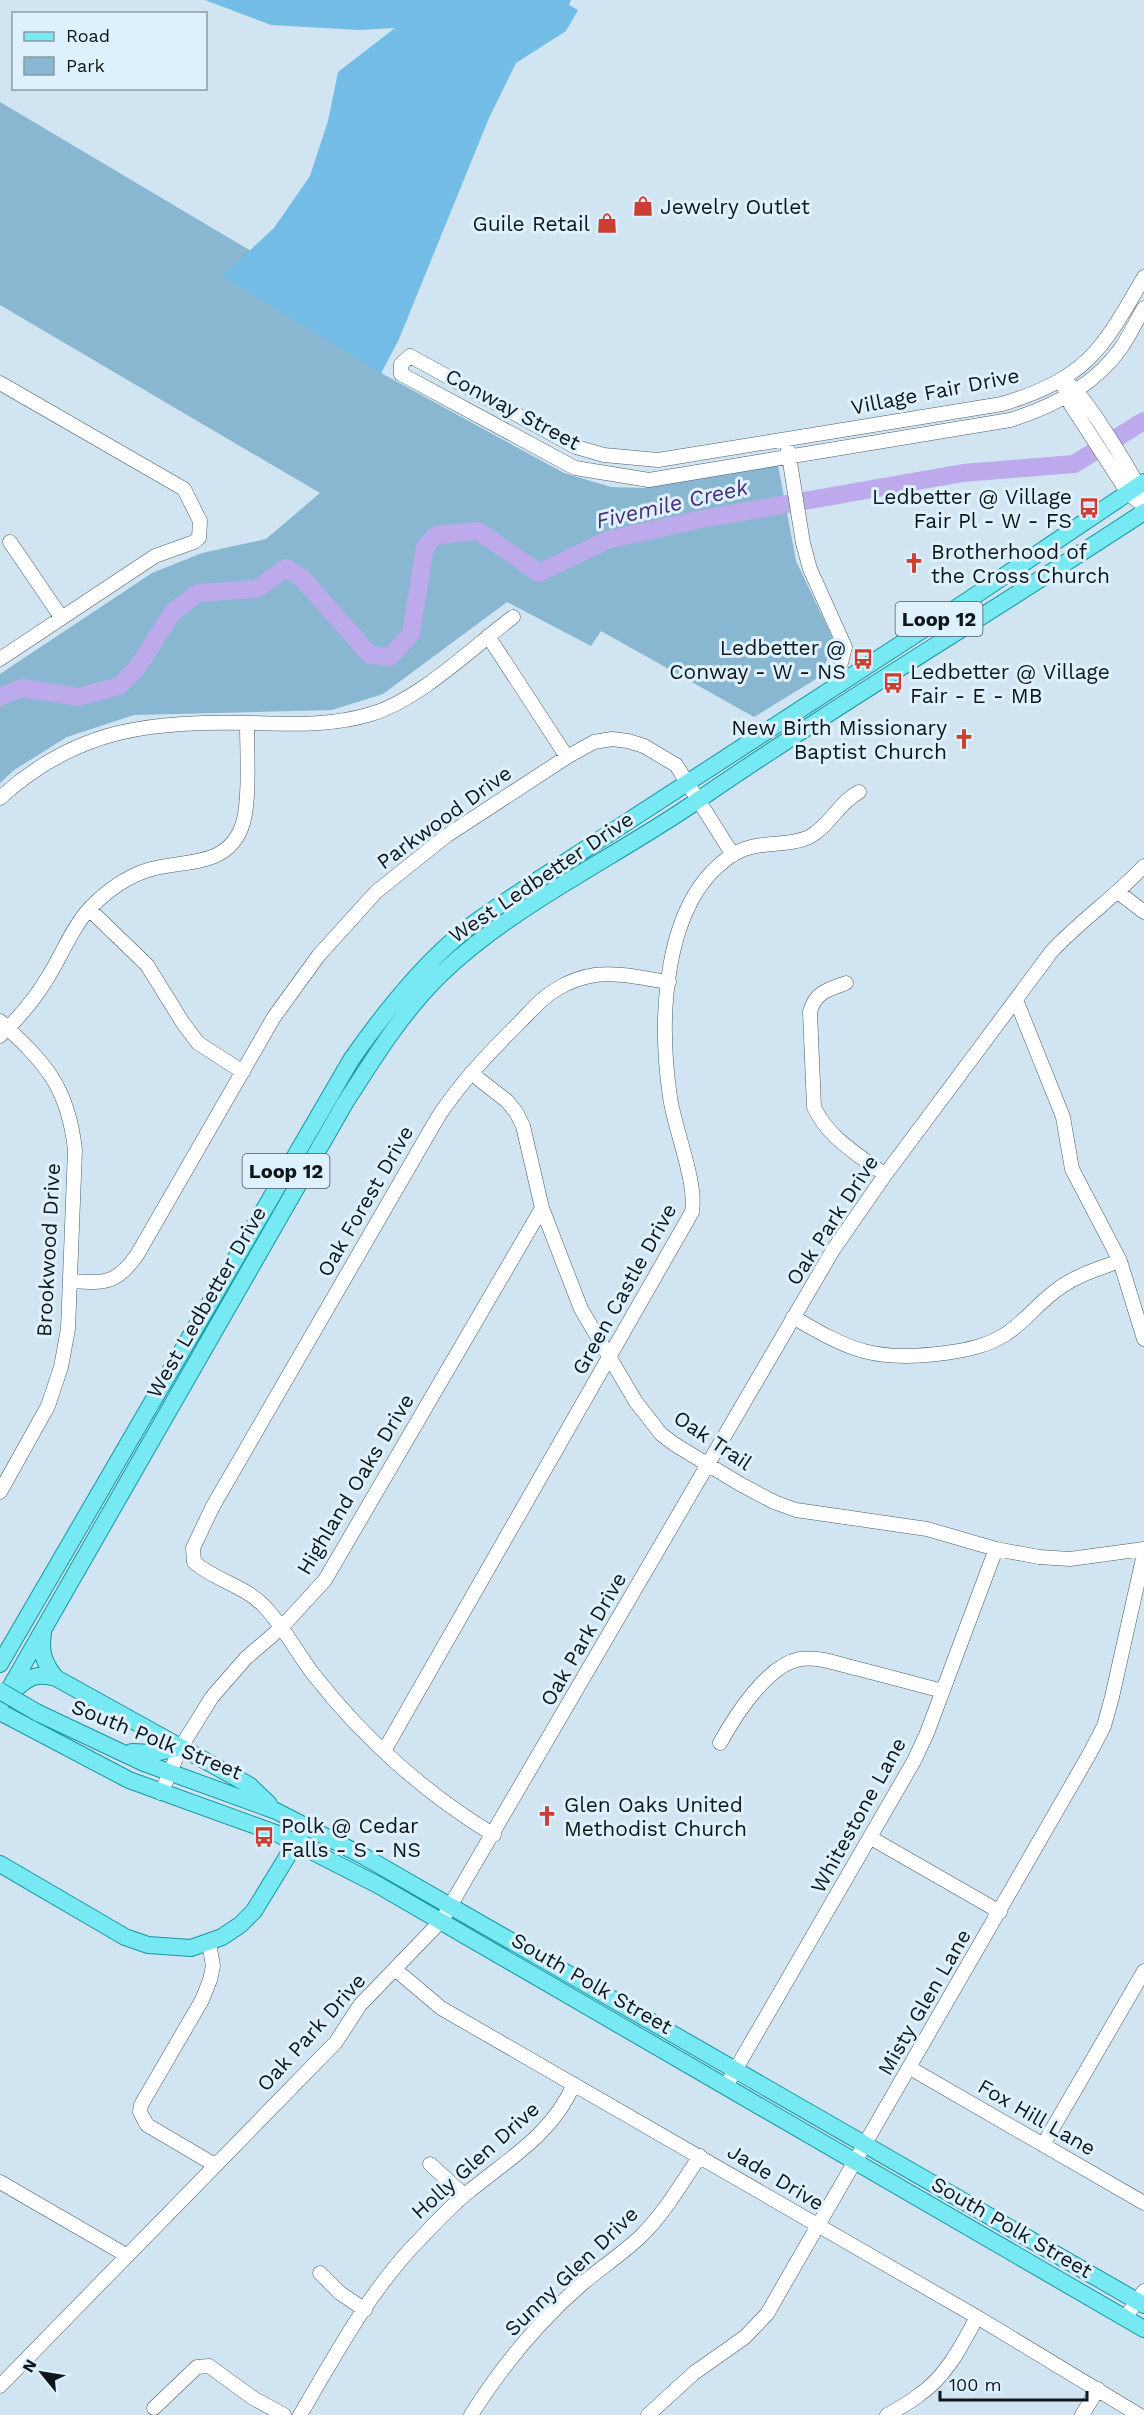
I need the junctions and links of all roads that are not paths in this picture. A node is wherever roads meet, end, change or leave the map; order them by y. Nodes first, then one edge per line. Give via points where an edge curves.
1 (1144, 277) edge
2 (1144, 308) edge
3 (1063, 380) junction
4 (0, 383) edge
5 (1074, 398) junction
6 (787, 440) junction
7 (789, 457) junction
8 (1134, 486) edge
9 (1144, 506) edge
10 (1144, 512) edge
11 (10, 542) dead end
12 (62, 617) junction
13 (513, 617) dead end
14 (488, 636) junction
15 (0, 659) edge
16 (835, 686) junction
17 (248, 723) junction
18 (567, 757) junction
19 (688, 781) junction
20 (859, 792) dead end
21 (0, 798) edge
22 (699, 799) junction
23 (733, 855) junction
24 (1144, 866) edge
25 (1118, 892) junction
26 (89, 909) junction
27 (1144, 912) edge
28 (669, 982) junction
29 (846, 983) dead end
30 (1016, 1000) junction
31 (3, 1029) edge
32 (243, 1072) junction
33 (471, 1073) junction
34 (330, 1095) junction
35 (345, 1103) junction
36 (885, 1175) junction
37 (542, 1208) junction
38 (1120, 1261) junction
39 (70, 1281) junction
40 (794, 1317) junction
41 (1144, 1339) edge
42 (609, 1359) junction
43 (709, 1465) junction
44 (0, 1492) edge
45 (90, 1508) junction
46 (107, 1518) junction
47 (1144, 1549) edge
48 (996, 1550) junction
49 (1144, 1554) edge
50 (26, 1619) junction
51 (281, 1628) junction
52 (43, 1630) junction
53 (0, 1634) edge
54 (0, 1664) edge
55 (56, 1678) junction
56 (0, 1691) edge
57 (943, 1691) junction
58 (0, 1705) edge
59 (0, 1712) edge
60 (720, 1743) dead end
61 (181, 1747) junction
62 (118, 1750) junction
63 (384, 1750) junction
64 (170, 1772) junction
65 (161, 1793) junction
66 (276, 1811) junction
67 (306, 1826) junction
68 (494, 1835) junction
69 (871, 1838) junction
70 (296, 1842) junction
71 (0, 1864) edge
72 (452, 1906) junction
73 (1000, 1912) junction
74 (442, 1920) junction
75 (209, 1943) junction
76 (555, 1965) junction
77 (396, 1970) junction
78 (1144, 1971) edge
79 (546, 1983) junction
80 (736, 2068) junction
81 (910, 2068) junction
82 (574, 2084) junction
83 (726, 2086) junction
84 (866, 2145) junction
85 (1043, 2145) junction
86 (700, 2156) junction
87 (855, 2162) junction
88 (430, 2164) dead end
89 (215, 2165) junction
90 (1, 2186) edge
91 (464, 2195) junction
92 (1144, 2203) edge
93 (818, 2226) junction
94 (126, 2255) junction
95 (320, 2273) dead end
96 (1142, 2299) edge
97 (365, 2310) junction
98 (977, 2318) junction
99 (1125, 2318) junction
100 (1144, 2329) edge
101 (0, 2386) edge
102 (1098, 2389) junction
103 (154, 2408) dead end
104 (284, 2415) edge
105 (300, 2415) edge
106 (471, 2415) edge
107 (648, 2415) edge
108 (887, 2415) edge
109 (1082, 2415) edge
110 (1139, 2415) edge

1 - 3 street, Village Fair Drive via 1098,351
2 - 5 street, Village Fair Drive via 1120,349
3 - 5 street
3 - 6 street, Village Fair Drive via 1002,404
4 - 12 street via 184,489 200,521 199,538 194,543 155,556
5 - 7 street, Village Fair Drive via 1010,420
5 - 8 street
6 - 7 street
6 - 7 street, Conway Street via 658,460 604,454 576,447 410,356 401,364 401,374 575,468 649,480
7 - 16 street via 803,543 819,593 845,647
8 - 9 street
8 - 16 main road, West Ledbetter Drive / Loop 12 via 968,601
10 - 22 main road, West Ledbetter Drive / Loop 12
11 - 12 street
12 - 15 street
13 - 14 street
14 - 17 street via 403,700 373,714 314,724
14 - 18 street
16 - 19 main road, West Ledbetter Drive / Loop 12
17 - 21 street via 144,726 105,735 36,769
17 - 26 street via 245,808 235,840 212,859 165,866 128,878
18 - 19 street, Parkwood Drive via 594,742 628,741 661,754
18 - 32 street, Parkwood Drive via 446,836 376,892 296,985
19 - 22 street, Parkwood Drive
19 - 34 main road, West Ledbetter Drive / Loop 12 via 463,932 401,994
20 - 23 street, Green Castle Drive via 847,798 807,838 764,843
22 - 23 street, Parkwood Drive
22 - 35 main road, West Ledbetter Drive / Loop 12 via 515,917 441,974 387,1037
23 - 28 street, Green Castle Drive via 715,869 690,901 677,938
24 - 25 street, Oak Park Drive
25 - 27 street
25 - 30 street, Oak Park Drive via 1068,934
26 - 31 street via 38,992
26 - 32 street via 147,965 198,1043
28 - 33 street, Oak Forest Drive via 611,975 573,980 540,1002
28 - 42 street, Green Castle Drive via 665,1046 670,1097 694,1200 687,1223
29 - 36 street via 819,994 812,1002 814,1107 837,1138
30 - 36 street, Oak Park Drive
30 - 38 street via 1063,1117 1072,1170
31 - 39 street, Brookwood Drive via 27,1046 57,1083 72,1124 75,1150
32 - 39 street, Parkwood Drive via 127,1270 102,1283
33 - 37 street, Oak Trail via 516,1112 523,1126
33 - 51 street, Oak Forest Drive via 438,1117 213,1506 193,1548 194,1562 201,1569 254,1597
34 - 35 main road
34 - 45 main road, West Ledbetter Drive / Loop 12
35 - 46 main road, West Ledbetter Drive / Loop 12
36 - 40 street, Oak Park Drive via 833,1250
37 - 42 street, Oak Trail via 581,1309
37 - 51 street, Highland Oaks Drive via 340,1557 312,1596
38 - 40 street via 1076,1278 1054,1291 1004,1335 964,1351 914,1357 877,1355 837,1342
38 - 41 street
39 - 44 street, Brookwood Drive via 68,1329 61,1367 31,1439
40 - 43 street, Oak Park Drive
42 - 43 street, Oak Trail via 661,1434
42 - 63 street, Green Castle Drive
43 - 48 street, Oak Trail via 774,1502 796,1510 927,1529
43 - 68 street, Oak Park Drive
45 - 46 main road
45 - 50 main road, West Ledbetter Drive / Loop 12
46 - 52 main road, West Ledbetter Drive / Loop 12
47 - 48 street, Oak Trail via 1070,1559
48 - 57 street, Whitestone Lane
49 - 73 street, Misty Glen Lane via 1104,1726
50 - 53 main road
50 - 54 main road, West Ledbetter Drive / Loop 12
51 - 61 street, Highland Oaks Drive via 228,1677
51 - 63 street via 345,1712
52 - 55 main road via 45,1662
52 - 58 main road, West Ledbetter Drive / Loop 12
55 - 58 main road via 28,1678
55 - 61 main road
56 - 62 main road, South Polk Street, bridge
57 - 60 street via 826,1661 801,1659 783,1667 760,1686 734,1716
57 - 69 street, Whitestone Lane via 914,1761
59 - 65 main road, South Polk Street
61 - 62 main road via 148,1754
61 - 64 street, Highland Oaks Drive
61 - 66 main road via 249,1785
62 - 64 main road, South Polk Street
63 - 68 street via 458,1814
64 - 65 street, Highland Oaks Drive
64 - 66 main road, South Polk Street
65 - 70 main road, South Polk Street
66 - 67 main road, South Polk Street
67 - 70 main road
67 - 72 main road, South Polk Street
68 - 72 street, Oak Park Drive
69 - 73 street
69 - 80 street, Whitestone Lane
70 - 74 main road, South Polk Street
70 - 75 main road via 254,1911 240,1925
71 - 75 main road via 125,1937 171,1948
72 - 74 street, Oak Park Drive
72 - 76 main road, South Polk Street
73 - 81 street, Misty Glen Lane
74 - 77 street, Oak Park Drive
74 - 79 main road, South Polk Street
75 - 89 street via 213,1966 202,2000 140,2112 147,2125
76 - 79 main road
76 - 80 main road, South Polk Street
77 - 82 street, Jade Drive via 441,2008
77 - 89 street, Oak Park Drive via 360,2005 336,2042
78 - 85 street
79 - 83 main road, South Polk Street
80 - 83 street, Whitestone Lane
80 - 84 main road, South Polk Street
81 - 84 street, Misty Glen Lane
81 - 85 street, Fox Hill Lane
82 - 86 street, Jade Drive
82 - 91 street, Holly Glen Drive via 546,2129
83 - 87 main road, South Polk Street
84 - 87 street, Misty Glen Lane
84 - 96 main road, South Polk Street
85 - 92 street, Fox Hill Lane
86 - 93 street, Jade Drive
86 - 106 street, Sunny Glen Drive via 641,2236 543,2322 515,2353
87 - 93 street, Misty Glen Lane
87 - 99 main road, South Polk Street
88 - 91 street
89 - 94 street, Oak Park Drive
90 - 94 street
91 - 97 street, Holly Glen Drive via 410,2249
93 - 98 street, Jade Drive
93 - 107 street, Misty Glen Lane via 758,2325 694,2373
94 - 101 street, Oak Park Drive
95 - 97 street
96 - 99 street
97 - 105 street, Holly Glen Drive
98 - 102 street, Jade Drive
98 - 108 street via 954,2359 939,2376 921,2394
99 - 100 main road, South Polk Street
102 - 109 street
102 - 110 street, Jade Drive
103 - 104 street via 200,2365 209,2366

